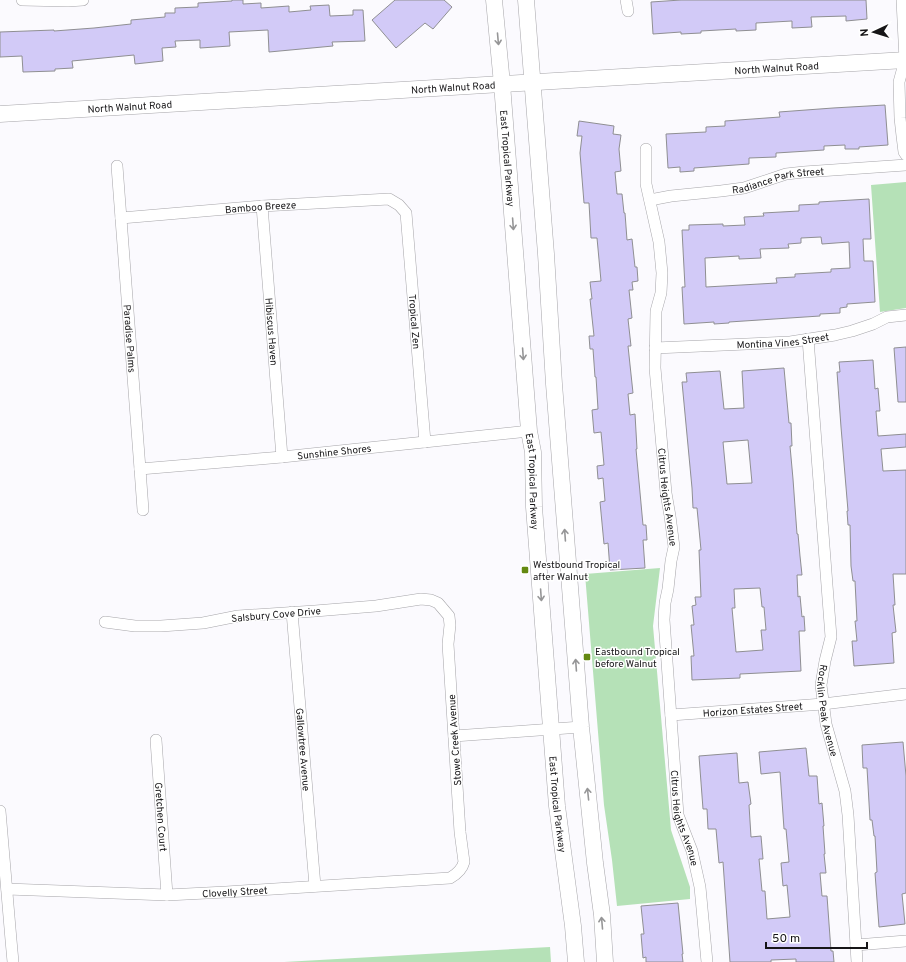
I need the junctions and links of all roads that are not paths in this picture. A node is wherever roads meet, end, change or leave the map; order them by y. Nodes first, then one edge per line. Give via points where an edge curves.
1 (22, 0) edge
2 (46, 0) edge
3 (83, 0) edge
4 (494, 0) edge
5 (526, 0) edge
6 (902, 0) edge
7 (906, 60) edge
8 (533, 82) junction
9 (502, 84) junction
10 (0, 114) edge
11 (646, 150) dead end
12 (906, 155) edge
13 (906, 165) edge
14 (117, 166) dead end
15 (650, 200) junction
16 (399, 205) joint
17 (262, 206) junction
18 (121, 218) junction
19 (906, 315) edge
20 (808, 339) junction
21 (655, 348) junction
22 (529, 431) junction
23 (425, 442) junction
24 (282, 457) junction
25 (140, 469) junction
26 (143, 510) dead end
27 (444, 610) joint
28 (292, 612) junction
29 (105, 622) dead end
30 (906, 694) edge
31 (823, 704) junction
32 (671, 715) junction
33 (581, 727) junction
34 (551, 730) junction
35 (454, 736) junction
36 (156, 740) dead end
37 (0, 811) edge
38 (460, 871) joint
39 (315, 886) junction
40 (7, 889) junction
41 (167, 895) junction
42 (906, 941) edge
43 (856, 944) junction
44 (13, 962) edge
45 (576, 962) edge
46 (605, 962) edge
47 (707, 962) edge
48 (857, 962) edge

1 - 2 street
2 - 3 street
4 -> 9 main road, East Tropical Parkway
5 - 8 main road
6 - 7 street
7 - 8 main road, North Walnut Road
7 - 12 street via 899,82 901,124
8 - 9 main road, North Walnut Road
33 -> 8 main road
9 - 10 main road, North Walnut Road
9 -> 22 main road, East Tropical Parkway
11 - 15 street, Citrus Heights Avenue via 646,184
13 - 15 street, Radiance Park Street via 786,174 744,188
14 - 18 street, Paradise Palms
15 - 21 street, Citrus Heights Avenue via 659,242 662,273 661,293 656,311
16 - 17 street, Bamboo Breeze via 389,199
16 - 23 street, Tropical Zen via 406,212
17 - 18 street, Bamboo Breeze
17 - 24 street, Hibiscus Haven
18 - 25 street, Paradise Palms
19 - 20 street, Montina Vines Street via 887,317 835,336
20 - 21 street, Montina Vines Street
20 - 31 street, Rocklin Peak Avenue via 831,637 820,685
21 - 32 street, Citrus Heights Avenue via 666,493 674,547 664,620
22 - 23 street, Sunshine Shores
22 -> 34 main road, East Tropical Parkway via 533,452 534,507
23 - 24 street, Sunshine Shores
24 - 25 street, Sunshine Shores
25 - 26 street, Paradise Palms
27 - 28 street, Salsbury Cove Drive via 438,603 421,600
27 - 35 street, Stowe Creek Avenue via 449,616 450,625 448,644
28 - 29 street, Salsbury Cove Drive via 161,626
28 - 39 street, Gallowtree Avenue
30 - 31 street, Horizon Estates Street
31 - 32 street, Horizon Estates Street
31 - 43 street, Rocklin Peak Avenue via 845,791
32 - 47 street, Citrus Heights Avenue via 678,815 692,852 700,887
33 - 34 street
46 -> 33 main road
34 - 35 street
34 - 45 main road, East Tropical Parkway
35 - 38 street, Stowe Creek Avenue via 464,862
36 - 41 street, Gretchen Court
37 - 40 street
38 - 39 street, Clovelly Street via 450,878
39 - 41 street, Clovelly Street
40 - 41 street, Clovelly Street
40 - 44 street
42 - 43 street
43 - 48 street, Rocklin Peak Avenue

